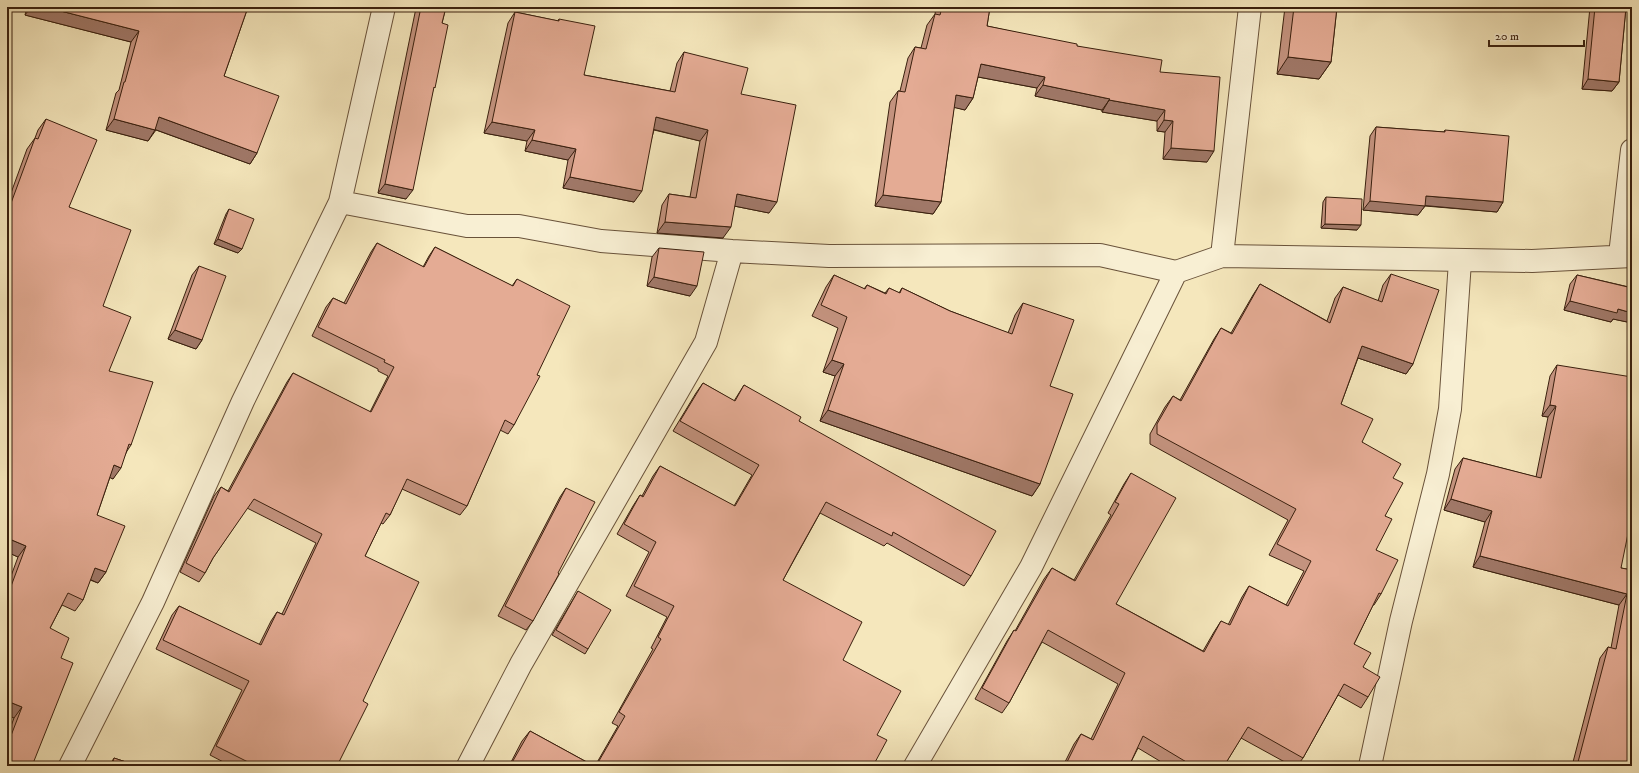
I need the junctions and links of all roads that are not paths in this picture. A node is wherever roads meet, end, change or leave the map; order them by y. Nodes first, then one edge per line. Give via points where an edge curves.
1 (384, 7) edge
2 (1250, 7) edge
3 (1632, 150) edge
4 (340, 202) junction
5 (732, 251) junction
6 (1222, 256) junction
7 (1626, 256) edge
8 (1460, 261) junction
9 (1176, 272) junction
10 (70, 766) edge
11 (468, 766) edge
12 (915, 766) edge
13 (1370, 766) edge

1 - 4 street
2 - 6 street
3 - 7 street
4 - 5 street via 467,226 519,226 601,241
4 - 10 street via 242,401 153,602
5 - 9 street via 829,256 1100,255
5 - 11 street via 706,342 521,664
6 - 8 street
6 - 9 street
7 - 8 street via 1532,261
8 - 13 street via 1450,409 1438,474 1401,621
9 - 12 street via 1031,567

